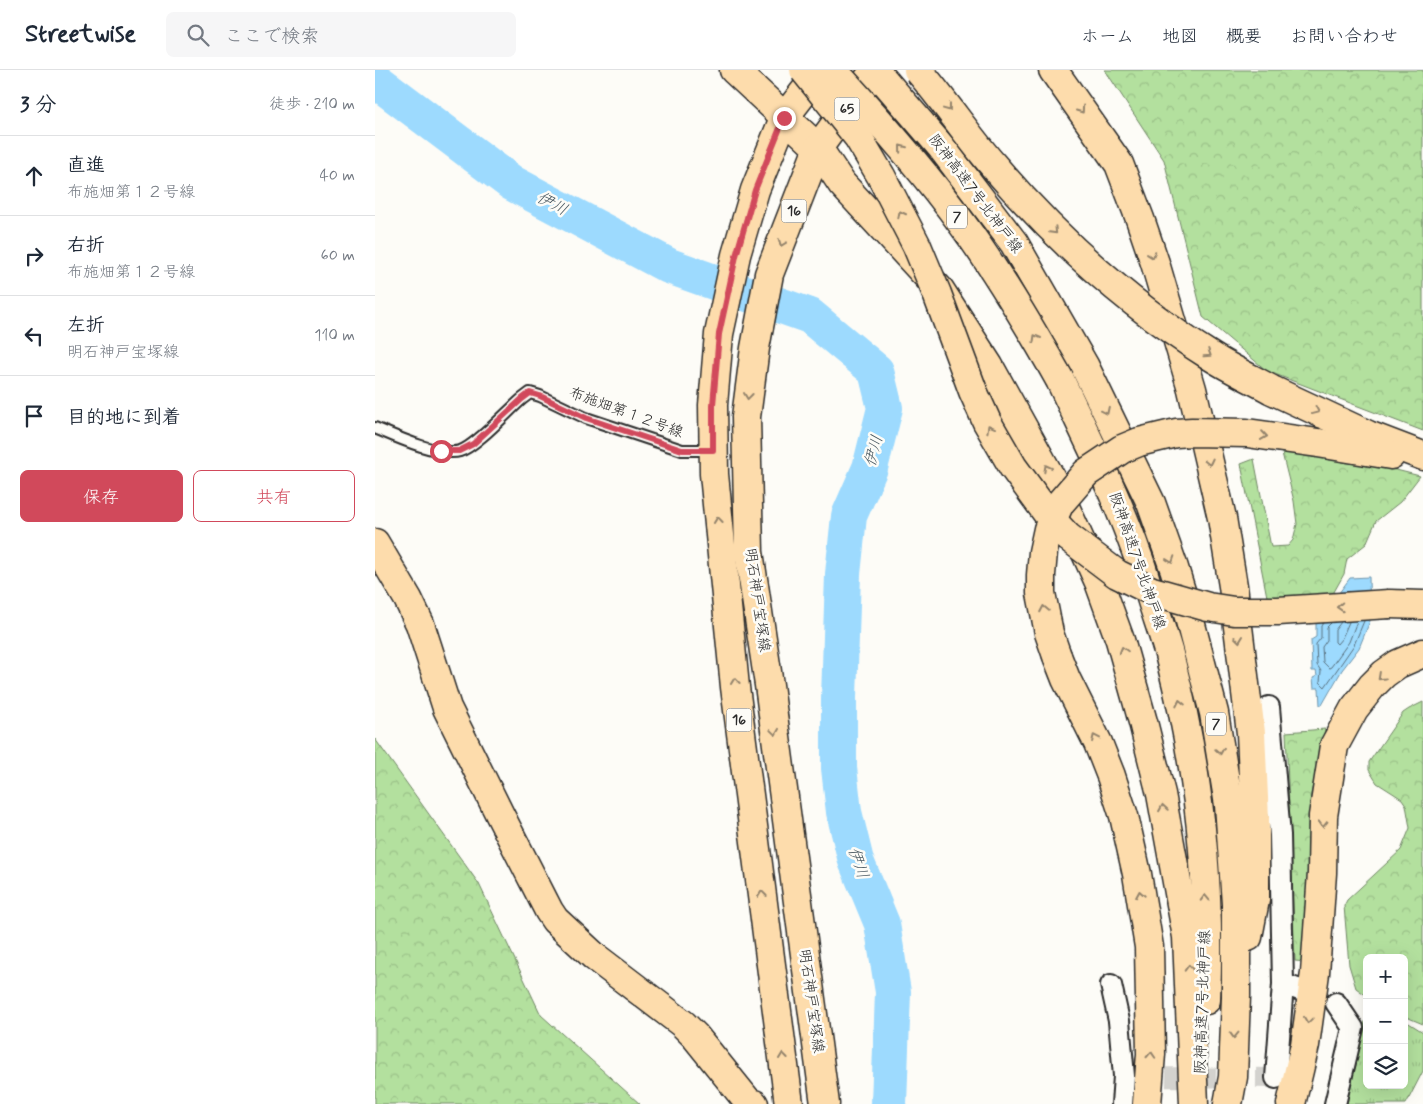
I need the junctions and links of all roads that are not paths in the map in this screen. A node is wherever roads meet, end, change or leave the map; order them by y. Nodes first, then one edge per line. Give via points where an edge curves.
1 (734, 70) edge
2 (804, 70) edge
3 (821, 70) edge
4 (833, 70) edge
5 (875, 70) edge
6 (918, 70) edge
7 (1053, 70) edge
8 (784, 118) junction
9 (818, 148) junction
10 (375, 428) edge
11 (713, 450) junction
12 (1423, 457) edge
13 (375, 542) edge
14 (1423, 605) edge
15 (1423, 652) edge
16 (1269, 707) dead end
17 (1111, 985) dead end
18 (1236, 996) junction
19 (1336, 1002) dead end
20 (1276, 1078) dead end
21 (754, 1104) edge
22 (789, 1104) edge
23 (825, 1104) edge
24 (1122, 1104) edge
25 (1147, 1104) edge
26 (1194, 1104) edge
27 (1198, 1104) edge
28 (1228, 1104) edge
29 (1291, 1104) edge
30 (1335, 1104) edge

1 - 8 main road
14 -> 2 main road, bridge via 1278,611 1208,606 1153,591 1117,574 1067,537 1013,467 987,422 917,246 881,176 858,136
3 - 8 main road, 明石神戸宝塚線
27 -> 4 main road, 阪神高速7号北神戸線 / 7, bridge via 1208,959 1198,803 1170,658 1137,554 1112,490 1060,380 1029,327 963,225 878,119
5 - 9 main road, 65
5 -> 18 main road, 阪神高速7号北神戸線 / 7 via 942,148 1014,243 1085,367 1151,503 1189,617 1214,714 1229,805 1236,904
6 -> 12 main road, bridge via 993,166 1061,239 1124,294 1213,357 1272,390
7 -> 18 main road via 1119,164 1140,219 1192,389 1222,518 1251,733 1255,818 1255,900
8 - 9 main road
8 - 11 main road, 明石神戸宝塚線 / 16 via 755,190 719,334
9 -> 23 main road, 明石神戸宝塚線 / 16 via 769,274 746,417 749,552
26 -> 9 main road via 1186,928 1161,794 1143,722 1120,640 1099,582 1057,487 989,366 940,290 842,184
10 - 11 lane, 布施畑第１２号線 via 441,451 459,451 473,444 530,393 586,418 682,450
22 -> 11 main road, 明石神戸宝塚線 / 16 via 735,687
25 -> 12 main road, bridge via 1151,1054 1149,947 1137,874 1111,776 1066,679 1049,633 1041,593 1043,552 1048,530 1060,503 1086,473 1122,449 1175,433 1247,433
13 - 21 main road via 419,624 447,708 555,920 595,957 683,1024 749,1103
15 -> 29 main road via 1398,664 1372,686 1354,709 1334,746 1323,816 1315,973 1305,1045
16 - 20 street via 1291,987
17 - 24 street via 1119,1021 1124,1076
18 -> 28 main road, 阪神高速7号北神戸線 / 7 via 1233,1077
19 - 30 street via 1353,1028

